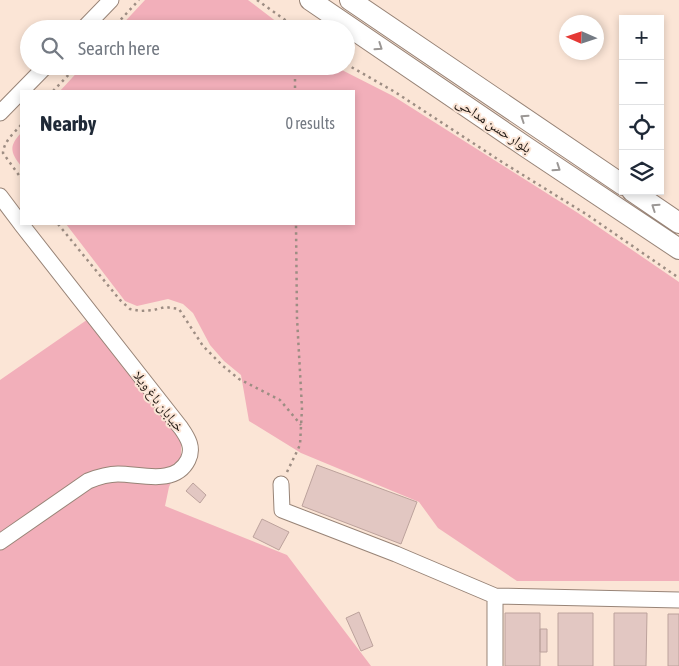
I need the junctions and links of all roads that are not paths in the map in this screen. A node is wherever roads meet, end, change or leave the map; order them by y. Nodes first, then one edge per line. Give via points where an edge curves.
1 (111, 0) edge
2 (310, 0) edge
3 (350, 0) edge
4 (92, 20) edge
5 (339, 20) edge
6 (355, 31) edge
7 (37, 75) edge
8 (22, 90) edge
9 (20, 92) edge
10 (0, 112) edge
11 (619, 182) edge
12 (638, 195) edge
13 (0, 196) edge
14 (20, 223) edge
15 (679, 223) edge
16 (22, 225) edge
17 (679, 249) edge
18 (281, 484) road end
19 (0, 542) edge
20 (495, 596) junction
21 (679, 600) edge
22 (494, 666) edge

1 - 4 street
2 -> 5 main road, بلوار حسن مداحی
11 -> 3 main road, بلوار حسن مداحی
6 -> 17 main road, بلوار حسن مداحی
7 - 8 street
9 - 10 street
15 -> 12 main road
13 - 14 street, خیابان باغ ویلا
16 - 19 street, خیابان باغ ویلا via 181,428 191,450 184,467 170,476 108,475 88,481
18 - 20 street via 282,510
20 - 21 street
20 - 22 street

